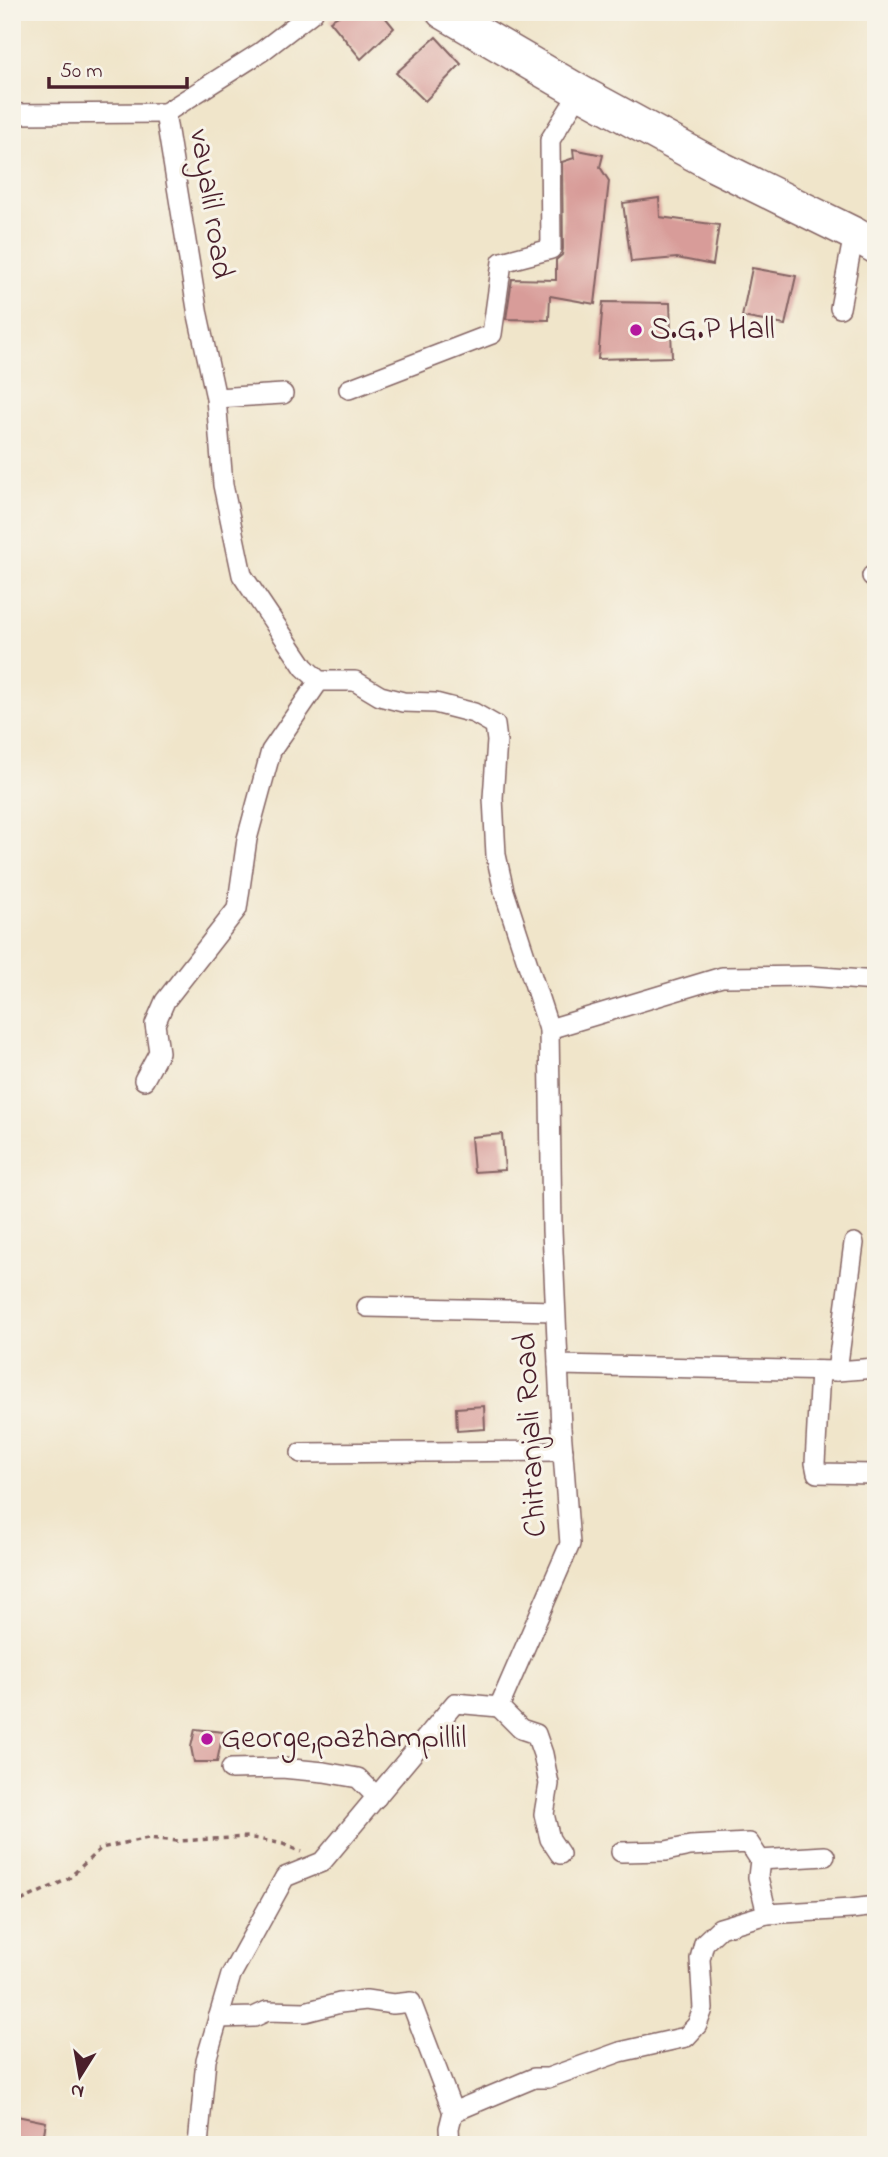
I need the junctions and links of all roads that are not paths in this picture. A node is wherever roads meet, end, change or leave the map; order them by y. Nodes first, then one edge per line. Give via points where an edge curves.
1 (313, 12) edge
2 (443, 12) edge
3 (580, 92) junction
4 (12, 114) edge
5 (164, 114) junction
6 (865, 240) edge
7 (840, 308) dead end
8 (349, 389) dead end
9 (283, 394) dead end
10 (216, 398) junction
11 (319, 681) junction
12 (876, 981) edge
13 (549, 1029) junction
14 (144, 1080) dead end
15 (854, 1243) dead end
16 (367, 1307) dead end
17 (555, 1311) junction
18 (558, 1365) junction
19 (876, 1368) edge
20 (828, 1371) junction
21 (563, 1451) junction
22 (301, 1453) dead end
23 (876, 1478) edge
24 (499, 1707) junction
25 (231, 1769) dead end
26 (377, 1797) junction
27 (621, 1852) dead end
28 (560, 1854) dead end
29 (825, 1856) dead end
30 (760, 1860) junction
31 (876, 1906) edge
32 (767, 1914) junction
33 (218, 2018) junction
34 (453, 2112) junction
35 (198, 2145) edge
36 (450, 2145) edge

1 - 5 street, vayalil road via 261,52
2 - 3 highway
3 - 6 highway
3 - 8 street via 550,140 551,249 502,262 492,334
4 - 5 street, vayalil road
5 - 10 street, vayalil road
6 - 7 street
9 - 10 street
10 - 11 street, vayalil road via 223,485 242,575 304,667
11 - 13 street, Chitranjali Road via 355,681 380,696 435,703 474,713 495,725 496,855
11 - 14 street via 271,751 247,839 237,909 165,1001 155,1024 159,1052
12 - 13 street via 722,977
13 - 17 street, Chitranjali Road
15 - 20 street
16 - 17 street
17 - 18 street, Chitranjali Road
18 - 20 street
18 - 21 street, Chitranjali Road
19 - 20 street
20 - 23 street via 817,1473 874,1474
21 - 22 street
21 - 24 street, Chitranjali Road via 570,1544
24 - 26 street via 455,1703
24 - 28 street via 520,1729 536,1734 549,1784 544,1814 550,1839
25 - 26 street via 282,1768 358,1778
26 - 33 street via 322,1862 285,1877 231,1975
27 - 30 street via 749,1843
29 - 30 street
30 - 32 street via 758,1877
31 - 32 street
32 - 34 street via 720,1928 704,1943 700,1959 703,2010 698,2025 686,2037 620,2052 548,2078 534,2078
33 - 34 street via 254,2017 267,2011 305,2012 366,2000 411,2001
33 - 35 street via 206,2060
34 - 36 street

